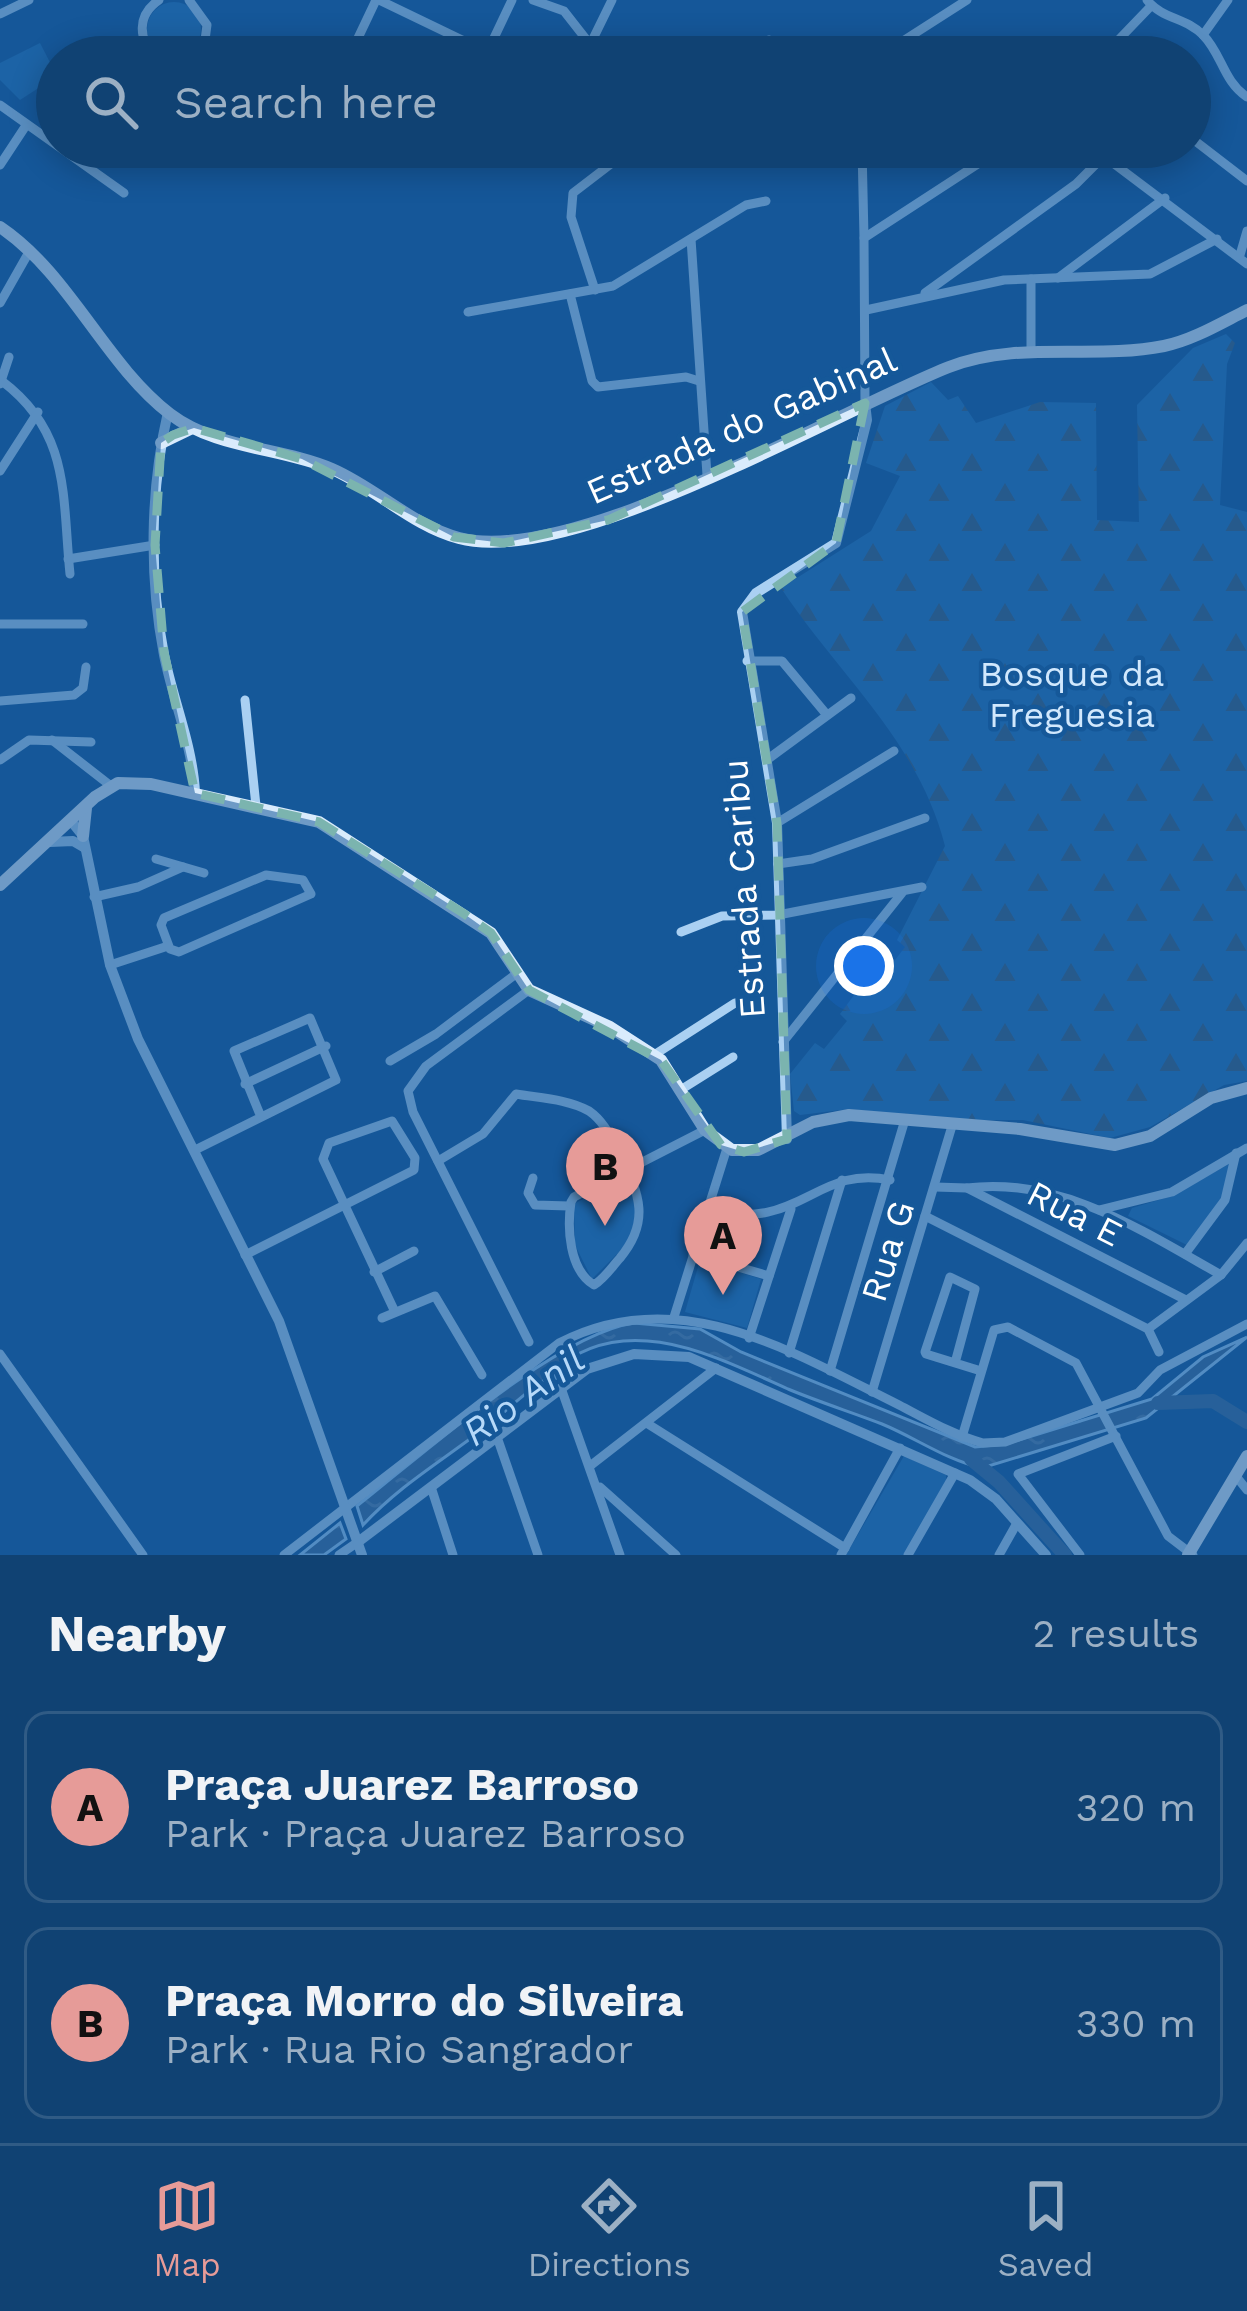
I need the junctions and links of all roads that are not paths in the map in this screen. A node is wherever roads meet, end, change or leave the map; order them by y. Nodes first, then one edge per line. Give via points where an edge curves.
1 (29, 0) edge
2 (138, 0) edge
3 (159, 0) edge
4 (189, 0) edge
5 (378, 0) edge
6 (512, 0) edge
7 (533, 0) edge
8 (611, 0) edge
9 (967, 0) edge
10 (1228, 0) edge
11 (551, 2) edge
12 (1149, 3) edge
13 (149, 8) junction
14 (0, 14) edge
15 (1203, 34) joint
16 (142, 36) edge
17 (206, 36) edge
18 (360, 36) edge
19 (449, 36) edge
20 (495, 36) edge
21 (583, 36) edge
22 (594, 36) edge
23 (911, 36) edge
24 (1120, 36) edge
25 (1211, 49) edge
26 (1247, 97) edge
27 (0, 105) edge
28 (25, 127) junction
29 (36, 134) edge
30 (1211, 153) edge
31 (0, 165) edge
32 (86, 168) edge
33 (606, 168) edge
34 (862, 168) edge
35 (972, 168) edge
36 (1093, 168) edge
37 (1121, 168) edge
38 (1247, 181) edge
39 (124, 193) dead end
40 (1165, 198) junction
41 (766, 201) dead end
42 (0, 227) edge
43 (1247, 231) edge
44 (864, 238) junction
45 (691, 239) junction
46 (1217, 239) junction
47 (29, 252) junction
48 (1244, 260) edge
49 (1058, 278) junction
50 (1031, 279) junction
51 (595, 290) junction
52 (925, 293) junction
53 (570, 294) junction
54 (0, 303) edge
55 (866, 310) junction
56 (1247, 310) edge
57 (468, 312) dead end
58 (1031, 351) junction
59 (9, 357) dead end
60 (698, 366) junction
61 (686, 377) junction
62 (699, 381) junction
63 (1, 382) edge
64 (865, 403) junction
65 (38, 412) junction
66 (168, 412) junction
67 (194, 428) junction
68 (161, 443) junction
69 (0, 471) edge
70 (706, 475) junction
71 (155, 545) junction
72 (68, 559) junction
73 (70, 574) dead end
74 (0, 624) edge
75 (82, 624) dead end
76 (746, 661) junction
77 (86, 667) dead end
78 (851, 698) dead end
79 (0, 700) edge
80 (245, 700) dead end
81 (827, 715) junction
82 (52, 740) junction
83 (91, 742) dead end
84 (894, 751) dead end
85 (768, 759) junction
86 (0, 760) edge
87 (110, 786) junction
88 (195, 793) junction
89 (86, 806) junction
90 (256, 806) junction
91 (925, 818) dead end
92 (71, 821) junction
93 (777, 824) junction
94 (50, 842) junction
95 (84, 842) junction
96 (156, 859) dead end
97 (778, 864) junction
98 (183, 866) junction
99 (204, 873) dead end
100 (0, 885) edge
101 (922, 887) dead end
102 (902, 892) junction
103 (94, 897) junction
104 (778, 915) junction
105 (681, 932) dead end
106 (168, 946) junction
107 (110, 965) junction
108 (516, 974) junction
109 (530, 989) junction
110 (735, 1003) dead end
111 (783, 1042) junction
112 (326, 1046) junction
113 (654, 1055) junction
114 (733, 1057) dead end
115 (390, 1060) dead end
116 (245, 1084) junction
117 (1247, 1088) edge
118 (682, 1089) junction
119 (261, 1117) junction
120 (904, 1123) junction
121 (952, 1126) junction
122 (705, 1130) junction
123 (787, 1139) junction
124 (727, 1148) junction
125 (195, 1150) junction
126 (1242, 1151) edge
127 (438, 1161) junction
128 (628, 1170) junction
129 (533, 1178) dead end
130 (843, 1179) junction
131 (890, 1180) junction
132 (935, 1187) junction
133 (967, 1188) junction
134 (569, 1206) junction
135 (791, 1208) junction
136 (344, 1209) junction
137 (707, 1209) junction
138 (1099, 1210) junction
139 (925, 1216) junction
140 (1247, 1244) edge
141 (414, 1251) dead end
142 (693, 1254) junction
143 (1184, 1254) junction
144 (245, 1255) junction
145 (374, 1272) junction
146 (1221, 1275) junction
147 (769, 1276) junction
148 (1186, 1300) junction
149 (395, 1312) junction
150 (674, 1317) junction
151 (382, 1318) dead end
152 (1247, 1324) edge
153 (1148, 1329) junction
154 (749, 1338) junction
155 (529, 1342) dead end
156 (1159, 1352) dead end
157 (789, 1353) junction
158 (0, 1354) edge
159 (955, 1363) junction
160 (716, 1368) junction
161 (830, 1371) junction
162 (981, 1372) junction
163 (482, 1375) dead end
164 (561, 1388) junction
165 (872, 1392) junction
166 (1103, 1409) junction
167 (648, 1424) junction
168 (1115, 1433) junction
169 (497, 1437) junction
170 (962, 1437) junction
171 (900, 1448) junction
172 (1247, 1456) edge
173 (590, 1466) junction
174 (955, 1473) junction
175 (1235, 1475) junction
176 (596, 1484) junction
177 (431, 1487) junction
178 (1247, 1490) edge
179 (347, 1509) junction
180 (1017, 1523) junction
181 (359, 1545) edge
182 (843, 1551) edge
183 (1190, 1554) edge
184 (143, 1555) edge
185 (284, 1555) edge
186 (339, 1555) edge
187 (453, 1555) edge
188 (538, 1555) edge
189 (620, 1555) edge
190 (676, 1555) edge
191 (908, 1555) edge
192 (999, 1555) edge
193 (1046, 1555) edge
194 (1080, 1555) edge

1 - 14 street
2 - 13 street
3 - 13 street
4 - 17 street
5 - 18 street
5 - 19 street
6 - 20 street
7 - 11 street
8 - 22 street
9 - 23 street
10 - 15 street
11 - 21 street
12 - 15 street
12 - 24 street
13 - 16 street
25 - 26 street
27 - 28 street
28 - 29 street
28 - 31 street
30 - 38 street
32 - 39 street
33 - 51 street via 573,193 572,218
34 - 44 street
35 - 44 street
36 - 52 street
37 - 40 street
40 - 46 street
40 - 49 street
41 - 45 street
42 - 47 main road, Estrada do Gabinal
43 - 48 street
44 - 55 street
45 - 51 street
45 - 60 street
46 - 48 street
46 - 49 street via 1150,274
47 - 54 street
47 - 66 main road, Estrada do Gabinal
49 - 50 street
50 - 52 street
50 - 58 street
51 - 53 street
52 - 55 street
53 - 57 street
53 - 61 street via 598,387
55 - 64 street
56 - 58 main road, Estrada do Gabinal via 1161,346
58 - 64 main road, Estrada do Gabinal via 958,364
59 - 63 street
60 - 61 street
60 - 62 street
61 - 62 street
62 - 70 street
63 - 65 street
64 - 70 main road, Estrada do Gabinal
64 - 76 street, Estrada Caribu via 841,534 747,602
65 - 69 street
65 - 72 street via 57,452
66 - 67 main road, Estrada do Gabinal
66 - 68 street
67 - 68 main road
67 - 70 main road, Estrada do Gabinal via 333,470 431,526 482,543 608,520
68 - 71 street
71 - 72 street
71 - 88 street via 164,652
72 - 73 street
74 - 75 street
76 - 81 street via 782,661
76 - 85 street, Estrada Caribu
77 - 79 street via 74,695
78 - 81 street
80 - 90 street
81 - 85 street
82 - 83 street
82 - 86 street via 20,743
82 - 87 street
84 - 93 street
85 - 93 street, Estrada Caribu
87 - 88 main road
87 - 89 main road
88 - 90 main road
89 - 92 main road
89 - 95 main road
90 - 108 main road via 339,832 491,933
91 - 97 street
92 - 94 main road
92 - 95 street
93 - 97 street, Estrada Caribu
94 - 95 street
94 - 100 main road
95 - 103 street
96 - 98 street
97 - 104 street, Estrada Caribu
98 - 99 street
98 - 103 street
101 - 102 street
102 - 104 street
102 - 111 street
103 - 107 street
104 - 105 street via 722,916
104 - 111 street, Estrada Caribu
106 - 106 street via 179,952 290,906 310,895 310,886 266,875 161,921
106 - 107 street
107 - 125 street
108 - 109 main road
108 - 115 street
109 - 113 main road
109 - 127 street via 412,1081 408,1099
110 - 113 street
111 - 123 street, Estrada Caribu
112 - 116 street
112 - 116 street via 310,1018 238,1048 233,1056
112 - 119 street via 336,1080
113 - 118 main road
114 - 118 street
116 - 119 street
117 - 121 main road via 1128,1143
118 - 122 main road
119 - 125 street
120 - 121 main road
120 - 123 main road via 835,1116
120 - 131 street
121 - 132 street, Rua G
122 - 124 main road
122 - 128 street
123 - 124 main road via 744,1152
124 - 137 street
125 - 144 street
126 - 138 street via 1165,1195
126 - 143 street via 1225,1200
127 - 128 street via 483,1134 516,1094 589,1112
127 - 155 street
128 - 134 street
128 - 134 street via 641,1201 638,1231 594,1285 570,1243
129 - 134 street via 528,1193 535,1205
130 - 131 street
130 - 135 street
130 - 157 street
131 - 161 street
132 - 133 street, Rua E
132 - 139 street, Rua G
133 - 138 street via 1024,1186
133 - 148 street, Rua E
135 - 137 street via 751,1216
135 - 147 street
136 - 136 street via 409,1174 415,1158 392,1121 329,1143 322,1159
136 - 144 street
136 - 145 street
137 - 142 street
138 - 143 street
139 - 153 street
139 - 165 street, Rua G
140 - 146 street
141 - 145 street
142 - 147 street
142 - 150 street
143 - 146 street
144 - 179 street via 304,1382
145 - 149 street
146 - 148 street
147 - 154 street
148 - 153 street
149 - 151 street
149 - 163 street via 428,1295 441,1300
150 - 154 street
150 - 179 street via 623,1317 559,1343
152 - 166 street
153 - 156 street
154 - 157 street
157 - 161 street
158 - 184 street
159 - 159 street via 974,1289 950,1277 925,1352
159 - 162 street
160 - 164 street via 672,1354 634,1354 602,1362
160 - 167 street
160 - 171 street
161 - 165 street
162 - 166 street via 992,1333 1006,1326 1072,1359
162 - 170 street
164 - 169 street
164 - 173 street
165 - 170 street
166 - 168 street
166 - 170 street via 1005,1442
167 - 173 street
167 - 182 street
168 - 183 street via 1168,1536
168 - 194 street via 1018,1474
169 - 177 street
169 - 188 street
171 - 174 street
171 - 182 street
172 - 175 main road
173 - 176 street
174 - 180 street via 983,1487
174 - 191 street
175 - 178 street
175 - 183 main road
176 - 189 street
176 - 190 street
177 - 181 street
177 - 187 street
179 - 181 street
179 - 185 street
180 - 192 street
180 - 193 street
181 - 186 street

